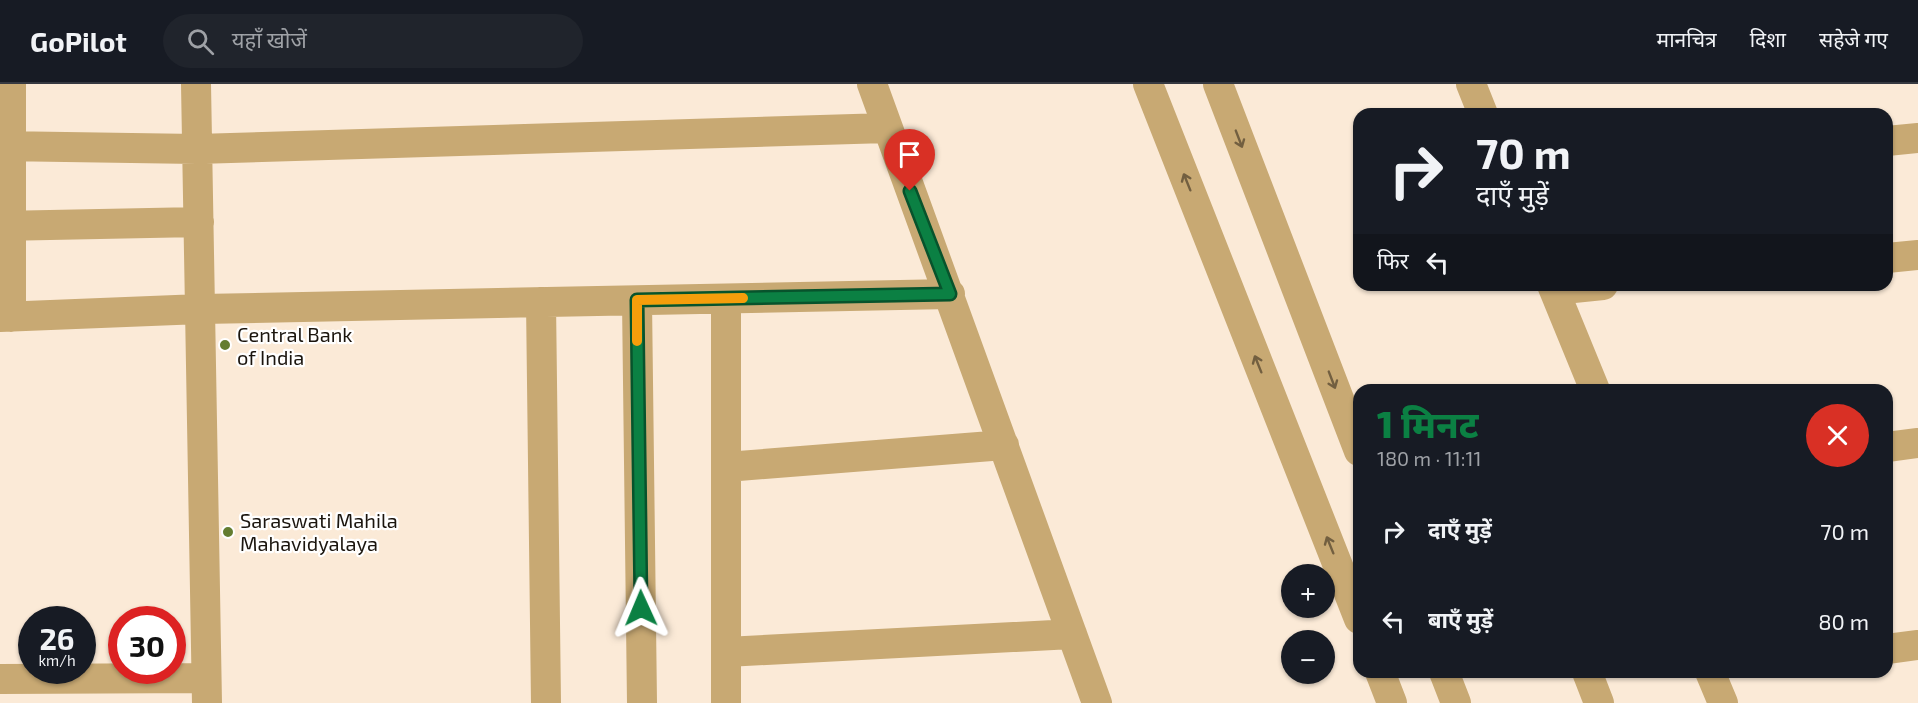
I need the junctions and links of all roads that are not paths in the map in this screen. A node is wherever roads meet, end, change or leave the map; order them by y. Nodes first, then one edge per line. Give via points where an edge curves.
1 (11, 84) edge
2 (196, 84) edge
3 (872, 84) edge
4 (1148, 84) edge
5 (1218, 84) edge
6 (1471, 84) edge
7 (1481, 108) edge
8 (886, 128) junction
9 (1918, 138) edge
10 (1893, 140) edge
11 (6, 147) edge
12 (197, 149) junction
13 (199, 222) junction
14 (5, 226) edge
15 (1918, 255) edge
16 (1893, 257) edge
17 (1555, 291) edge
18 (950, 294) junction
19 (726, 299) junction
20 (637, 300) junction
21 (541, 302) junction
22 (201, 309) junction
23 (6, 317) edge
24 (1593, 384) edge
25 (1353, 435) edge
26 (1918, 443) edge
27 (1004, 445) junction
28 (1893, 446) edge
29 (726, 466) junction
30 (1353, 604) edge
31 (1072, 634) junction
32 (1918, 645) edge
33 (1893, 648) edge
34 (726, 652) junction
35 (1382, 678) edge
36 (1446, 678) edge
37 (1589, 678) edge
38 (1713, 678) edge
39 (8, 687) edge
40 (207, 691) edge
41 (546, 703) edge
42 (642, 703) edge
43 (726, 703) edge
44 (1097, 703) edge
45 (1392, 703) edge
46 (1456, 703) edge
47 (1599, 703) edge
48 (1723, 703) edge

1 - 11 street
2 - 12 street
3 - 8 street
30 -> 4 street
5 -> 25 street
6 - 7 street
8 - 12 street
8 - 18 street
9 - 10 street
11 - 12 street
11 - 14 street
12 - 13 street
13 - 14 street
13 - 22 street
14 - 23 street
15 - 16 street
17 - 24 street
18 - 19 street
18 - 27 street
19 - 20 street
19 - 29 street
20 - 21 street
20 - 42 street
21 - 22 street
21 - 41 street
22 - 23 street
22 - 40 street
26 - 28 street
27 - 29 street
27 - 31 street
29 - 34 street
31 - 34 street
31 - 44 street
32 - 33 street
34 - 43 street
35 - 45 street
36 - 46 street
37 - 47 street
38 - 48 street
39 - 40 street

